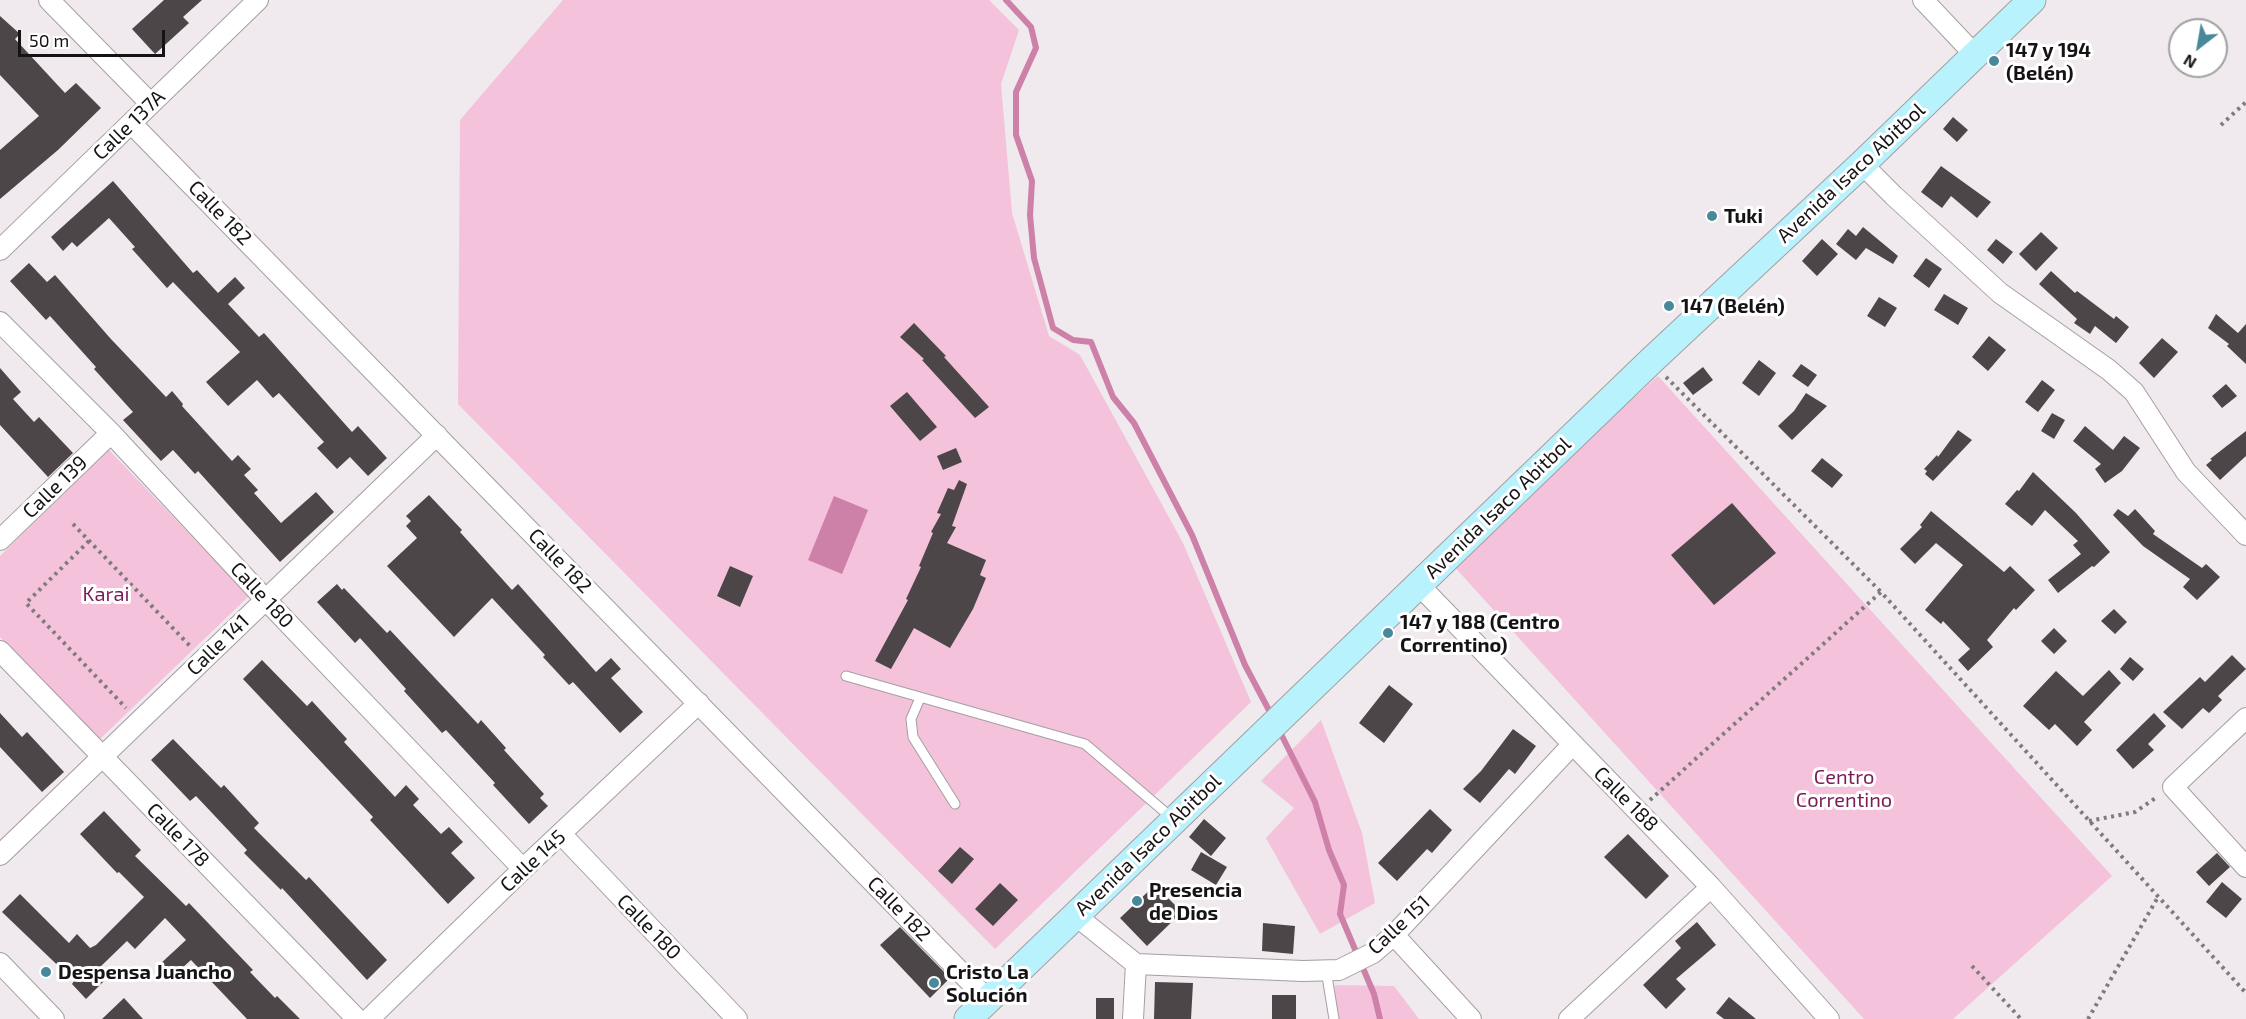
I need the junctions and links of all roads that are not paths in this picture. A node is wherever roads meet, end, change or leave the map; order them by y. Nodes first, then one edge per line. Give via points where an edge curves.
1 (49, 0) edge
2 (258, 0) edge
3 (1923, 0) edge
4 (2032, 0) edge
5 (1975, 55) junction
6 (151, 104) junction
7 (131, 123) junction
8 (1862, 164) junction
9 (0, 250) edge
10 (0, 322) edge
11 (111, 433) junction
12 (437, 435) junction
13 (2246, 535) edge
14 (0, 540) edge
15 (1418, 584) junction
16 (266, 600) junction
17 (0, 651) edge
18 (846, 676) dead end
19 (921, 698) junction
20 (699, 704) junction
21 (2246, 718) edge
22 (1572, 745) junction
23 (102, 757) junction
24 (955, 804) dead end
25 (1174, 820) junction
26 (562, 835) junction
27 (0, 855) edge
28 (2246, 867) edge
29 (523, 869) junction
30 (1711, 887) junction
31 (1075, 915) junction
32 (1394, 935) junction
33 (0, 963) edge
34 (1136, 964) junction
35 (1333, 970) junction
36 (988, 1000) junction
37 (54, 1019) edge
38 (357, 1019) edge
39 (369, 1019) edge
40 (737, 1019) edge
41 (968, 1019) edge
42 (1133, 1019) edge
43 (1334, 1019) edge
44 (1471, 1019) edge
45 (1569, 1019) edge
46 (1829, 1019) edge

1 - 6 street
2 - 6 street, Calle 137A
3 - 5 street
4 - 5 main road, Avenida Isaco Abitbol
5 - 8 main road, Avenida Isaco Abitbol
6 - 7 street, Calle 137A
7 - 9 street, Calle 137A
7 - 12 street, Calle 182
8 - 13 street via 2000,293 2134,392 2186,472
8 - 15 main road, Avenida Isaco Abitbol
10 - 11 street, Calle 180
11 - 14 street, Calle 139
11 - 16 street, Calle 180
12 - 16 street, Calle 141
12 - 20 street, Calle 182
15 - 22 street, Calle 188
15 - 25 main road, Avenida Isaco Abitbol
16 - 23 street, Calle 141
16 - 29 street, Calle 180
17 - 23 street, Calle 178
18 - 19 lane
19 - 24 lane via 911,719 913,737
19 - 25 lane via 1085,744
20 - 26 street, Calle 145
20 - 36 street, Calle 182
21 - 28 street via 2173,787
22 - 30 street, Calle 188
22 - 32 street, Calle 151
23 - 27 street, Calle 141
23 - 38 street, Calle 178
25 - 31 main road, Avenida Isaco Abitbol
26 - 29 street, Calle 145
26 - 40 street, Calle 180
29 - 39 street, Calle 145
30 - 45 street
30 - 46 street, Calle 188
31 - 34 street
31 - 36 main road, Avenida Isaco Abitbol
32 - 35 street, Calle 151 via 1373,953
32 - 44 street
33 - 37 street
34 - 35 street, Calle 151
34 - 42 street
35 - 43 lane
36 - 41 main road, Avenida Isaco Abitbol

